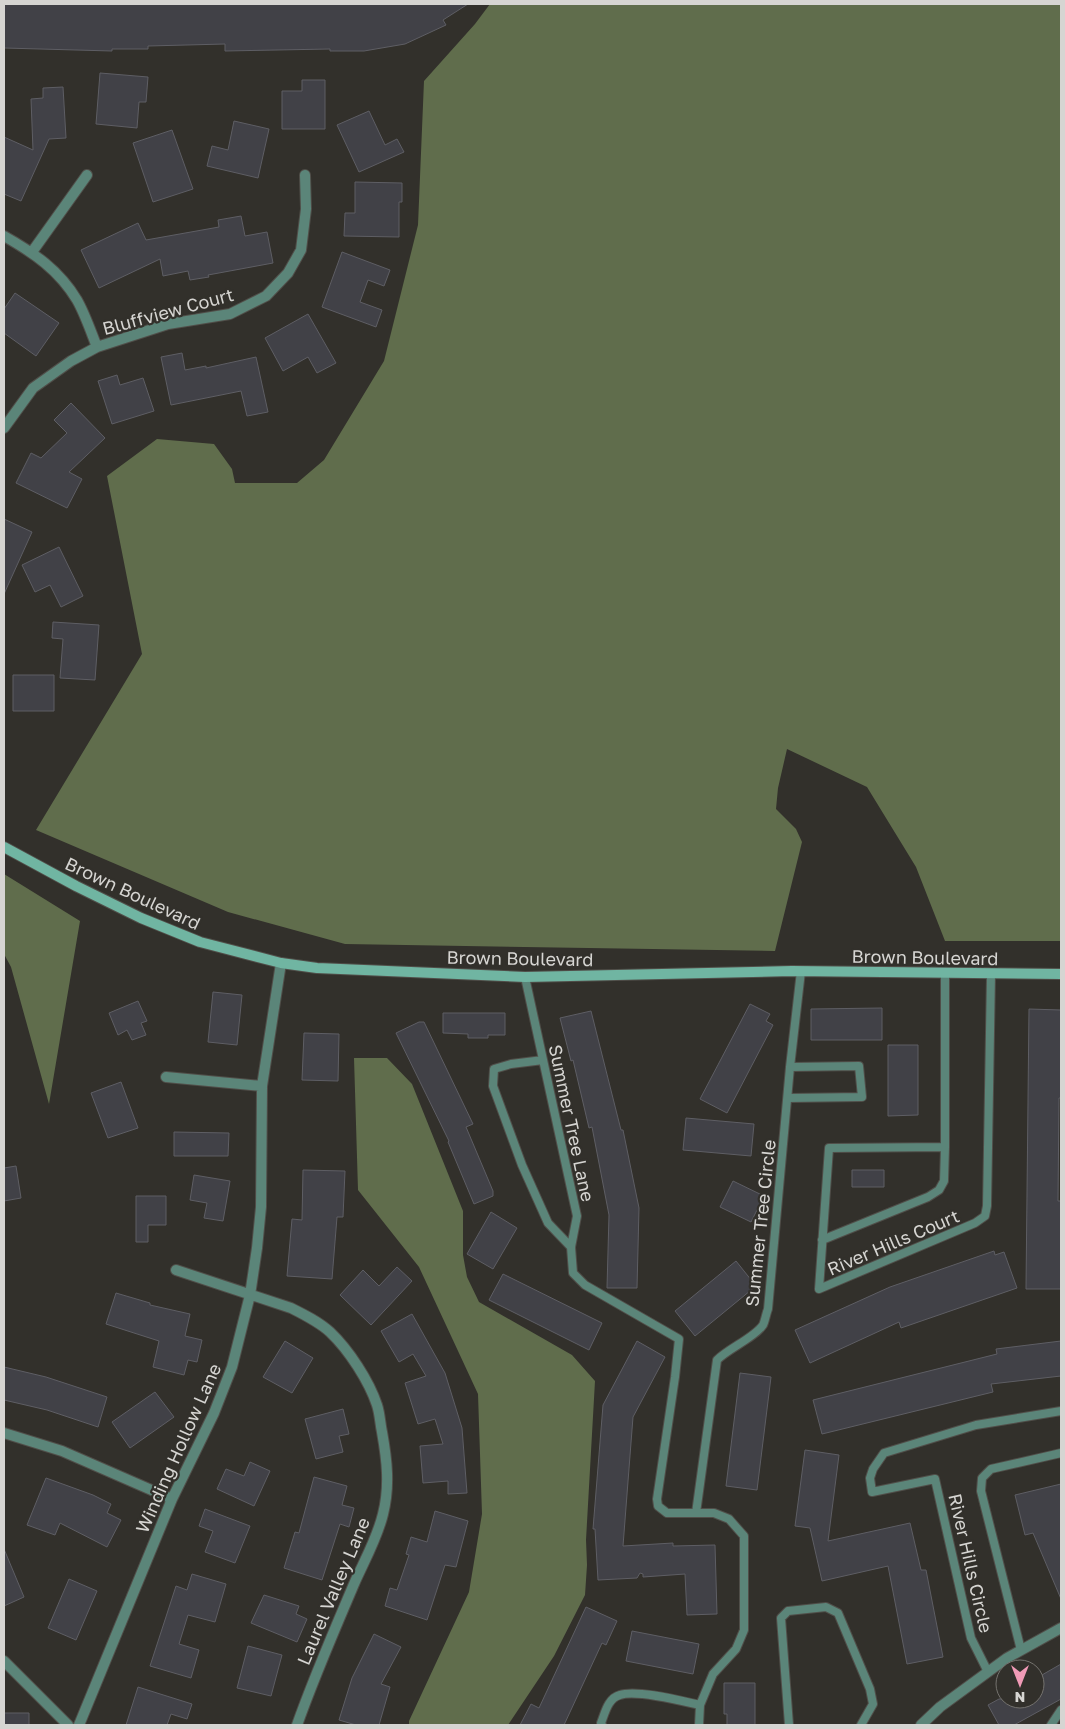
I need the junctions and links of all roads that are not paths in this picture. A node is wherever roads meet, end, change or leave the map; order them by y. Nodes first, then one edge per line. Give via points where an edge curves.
1 (87, 175) dead end
2 (305, 175) dead end
3 (4, 236) edge
4 (32, 252) junction
5 (97, 347) junction
6 (4, 428) edge
7 (4, 847) edge
8 (281, 962) junction
9 (801, 972) junction
10 (945, 973) junction
11 (992, 974) junction
12 (1061, 974) edge
13 (525, 977) junction
14 (543, 1060) junction
15 (790, 1067) junction
16 (166, 1077) dead end
17 (262, 1086) junction
18 (788, 1098) junction
19 (945, 1147) junction
20 (822, 1240) junction
21 (571, 1247) junction
22 (176, 1270) dead end
23 (250, 1295) junction
24 (1061, 1411) edge
25 (4, 1433) edge
26 (1061, 1452) edge
27 (172, 1498) junction
28 (696, 1513) junction
29 (1061, 1628) edge
30 (1020, 1650) junction
31 (4, 1661) edge
32 (988, 1672) junction
33 (700, 1705) junction
34 (1061, 1710) edge
35 (68, 1725) edge
36 (79, 1725) edge
37 (297, 1725) edge
38 (602, 1725) edge
39 (699, 1725) edge
40 (789, 1725) edge
41 (861, 1725) edge
42 (920, 1725) edge
43 (1051, 1725) edge

1 - 4 street
2 - 5 street, Bluffview Court via 306,209 301,250 288,273 266,296 230,314 168,324
3 - 4 street
4 - 5 street via 64,280 78,301
5 - 6 street, Bluffview Court via 33,388
7 - 8 street, Brown Boulevard via 141,918 200,942
8 - 13 street, Brown Boulevard via 356,971
8 - 17 street, Winding Hollow Lane
9 - 10 street, Brown Boulevard
9 - 13 street, Brown Boulevard
9 - 15 lane, Summer Tree Circle
10 - 11 street, Brown Boulevard
10 - 19 lane
11 - 12 street, Brown Boulevard
11 - 20 lane, River Hills Court via 985,1216 819,1289
13 - 14 lane, Summer Tree Lane
14 - 21 lane, Summer Tree Lane via 577,1216
14 - 21 lane via 494,1070 493,1086 522,1165 548,1223
15 - 18 lane, Summer Tree Circle
15 - 18 lane via 859,1066 862,1097
16 - 17 street
17 - 23 street, Winding Hollow Lane via 261,1207
18 - 28 lane, Summer Tree Circle via 768,1309 762,1325 717,1360
19 - 20 lane via 944,1181 940,1190 928,1198
19 - 20 lane, River Hills Court via 829,1148
21 - 28 lane, Summer Tree Lane via 573,1273 585,1285 679,1339 657,1499 658,1506 667,1512
22 - 23 street, Laurel Valley Lane
23 - 27 street, Winding Hollow Lane via 232,1368 214,1413
23 - 37 street, Laurel Valley Lane via 309,1317 346,1349 377,1406 387,1457 388,1488 375,1541 351,1590
24 - 32 lane, River Hills Circle via 976,1425 884,1453 870,1478 872,1492 935,1479 971,1638
25 - 27 street via 62,1451
26 - 30 lane via 991,1469 982,1478 980,1491
27 - 36 street, Winding Hollow Lane
28 - 33 lane, Summer Tree Lane via 714,1512 728,1519 744,1536 744,1630 736,1649 713,1674
29 - 30 street
30 - 32 street
31 - 35 street
32 - 42 street
33 - 38 lane via 638,1694 619,1695 608,1705
33 - 39 lane, Summer Tree Lane
34 - 43 lane
40 - 41 lane via 781,1618 788,1611 826,1607 838,1613 870,1689 873,1704

